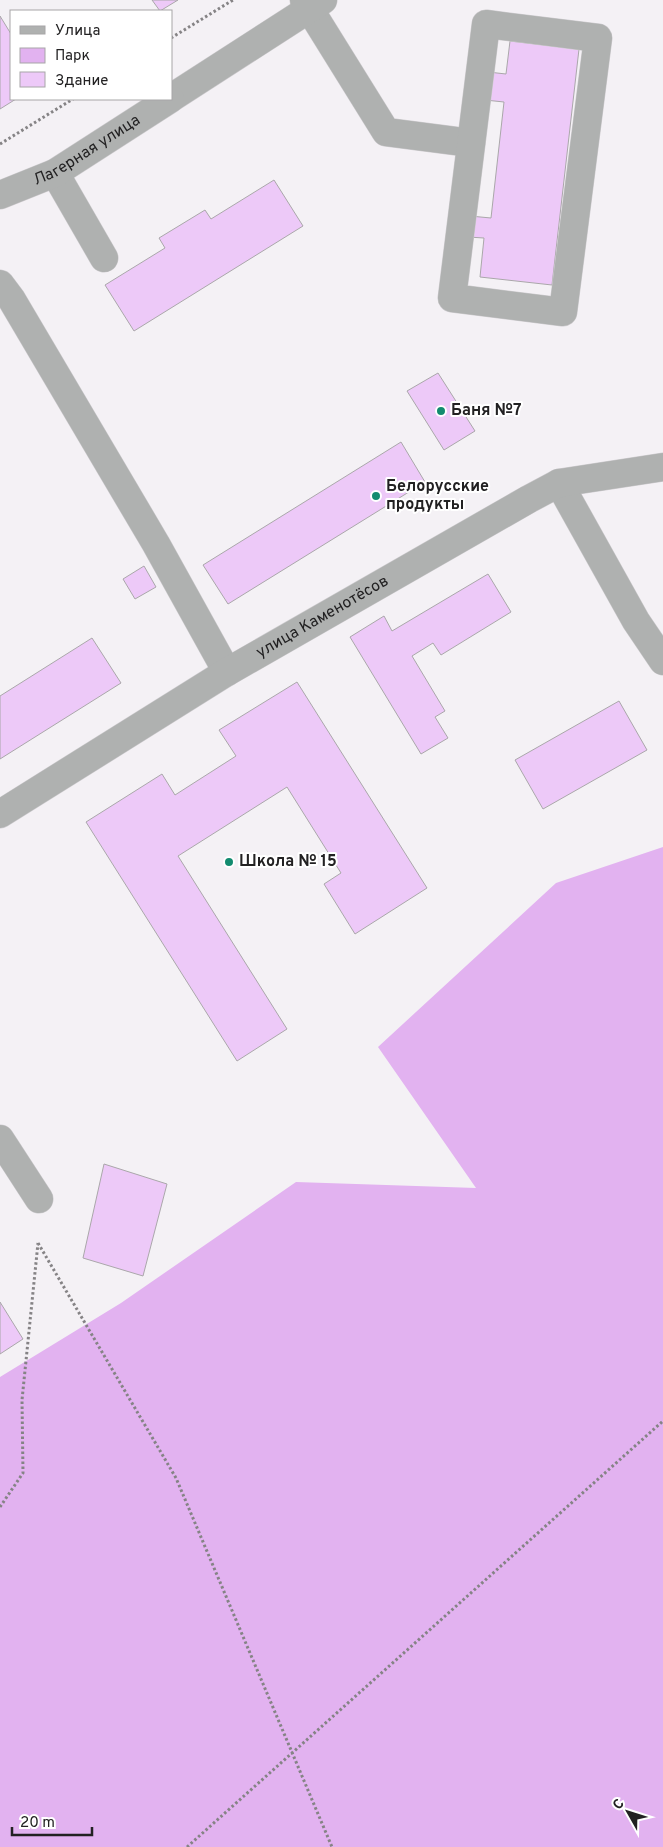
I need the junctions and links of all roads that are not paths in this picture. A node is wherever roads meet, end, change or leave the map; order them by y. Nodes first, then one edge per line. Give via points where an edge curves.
1 (312, 3) edge
2 (172, 97) edge
3 (168, 100) edge
4 (471, 143) junction
5 (55, 173) junction
6 (0, 195) edge
7 (104, 258) dead end
8 (0, 284) edge
9 (663, 467) edge
10 (559, 483) junction
11 (663, 662) edge
12 (227, 672) junction
13 (0, 814) edge
14 (0, 1139) edge
15 (38, 1199) dead end

1 - 2 street, Лагерная улица
1 - 4 street via 386,132
3 - 5 street, Лагерная улица
4 - 4 street via 486,24 598,38 563,312 452,298
5 - 6 street, Лагерная улица
5 - 7 street
8 - 12 street via 156,544
9 - 10 street, улица Каменотёсов
10 - 11 street via 636,621
10 - 12 street, улица Каменотёсов
12 - 13 street, улица Каменотёсов
14 - 15 street

